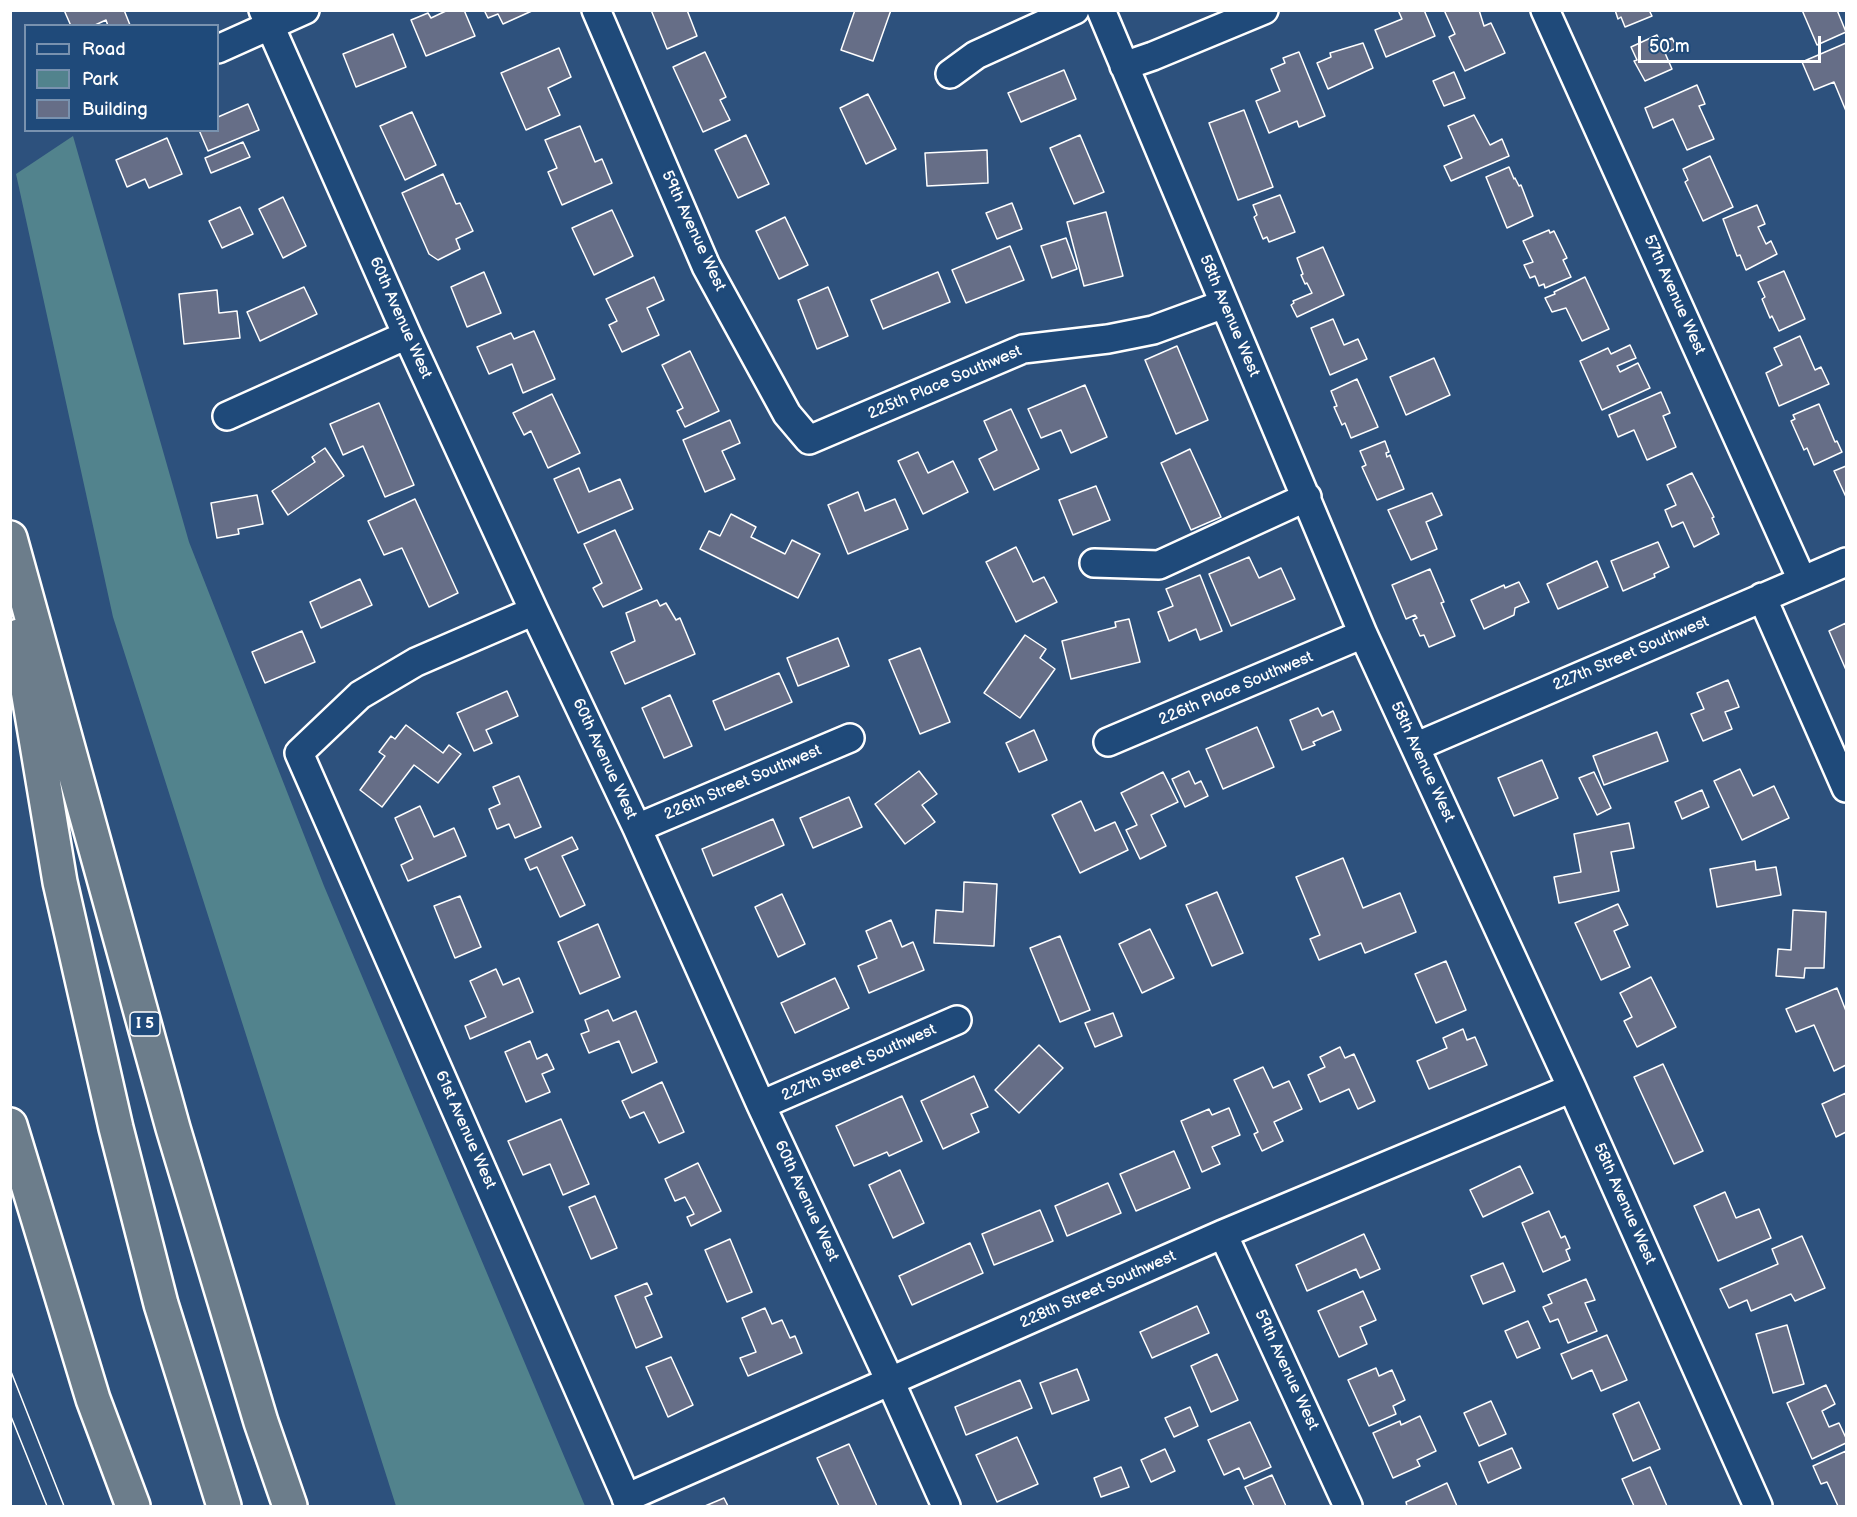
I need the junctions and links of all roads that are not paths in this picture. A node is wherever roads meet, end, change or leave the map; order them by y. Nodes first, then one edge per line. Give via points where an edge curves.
1 (305, 10) edge
2 (596, 10) edge
3 (1075, 10) edge
4 (1101, 10) edge
5 (1264, 10) edge
6 (1545, 10) edge
7 (266, 18) edge
8 (219, 48) edge
9 (1124, 66) junction
10 (950, 74) dead end
11 (1224, 304) junction
12 (407, 335) junction
13 (227, 416) dead end
14 (809, 440) joint
15 (1307, 497) junction
16 (10, 537) edge
17 (1846, 562) edge
18 (1094, 563) dead end
19 (1802, 580) junction
20 (10, 587) edge
21 (1762, 597) junction
22 (534, 611) junction
23 (1363, 634) junction
24 (850, 738) dead end
25 (1108, 742) dead end
26 (1415, 747) junction
27 (1846, 788) edge
28 (637, 828) junction
29 (957, 1020) dead end
30 (1572, 1088) junction
31 (761, 1105) junction
32 (10, 1125) edge
33 (1223, 1234) junction
34 (890, 1381) junction
35 (628, 1502) edge
36 (133, 1506) edge
37 (224, 1506) edge
38 (290, 1506) edge
39 (946, 1506) edge
40 (1348, 1506) edge
41 (1758, 1506) edge

1 - 7 street
2 - 14 street, 59th Avenue West via 705,266 788,414
3 - 10 street via 976,55
4 - 9 street, 58th Avenue West
5 - 9 street
6 - 19 street, 57th Avenue West
7 - 8 street
7 - 12 street, 60th Avenue West
9 - 11 street, 58th Avenue West
11 - 14 street, 225th Place Southwest via 1153,330 1023,349
11 - 15 street, 58th Avenue West
12 - 13 street
12 - 22 street, 60th Avenue West
15 - 18 street via 1159,565
15 - 23 street, 58th Avenue West
16 - 38 highway, I 5 via 177,1139
17 - 19 street, 227th Street Southwest
19 - 21 street, 227th Street Southwest
20 - 37 highway via 60,882 116,1128 161,1304
21 - 26 street, 227th Street Southwest
21 - 27 street
22 - 28 street, 60th Avenue West
22 - 35 street, 61st Avenue West via 416,662 360,695 299,753
23 - 25 street, 226th Place Southwest
23 - 26 street, 58th Avenue West
24 - 28 street, 226th Street Southwest
26 - 30 street, 58th Avenue West
28 - 31 street, 60th Avenue West
29 - 31 street, 227th Street Southwest
30 - 33 street, 228th Street Southwest
30 - 41 street, 58th Avenue West
31 - 34 street, 60th Avenue West
32 - 36 highway via 86,1376
33 - 34 street, 228th Street Southwest
33 - 40 street, 59th Avenue West
34 - 35 street, 228th Street Southwest
34 - 39 street, 60th Avenue West

